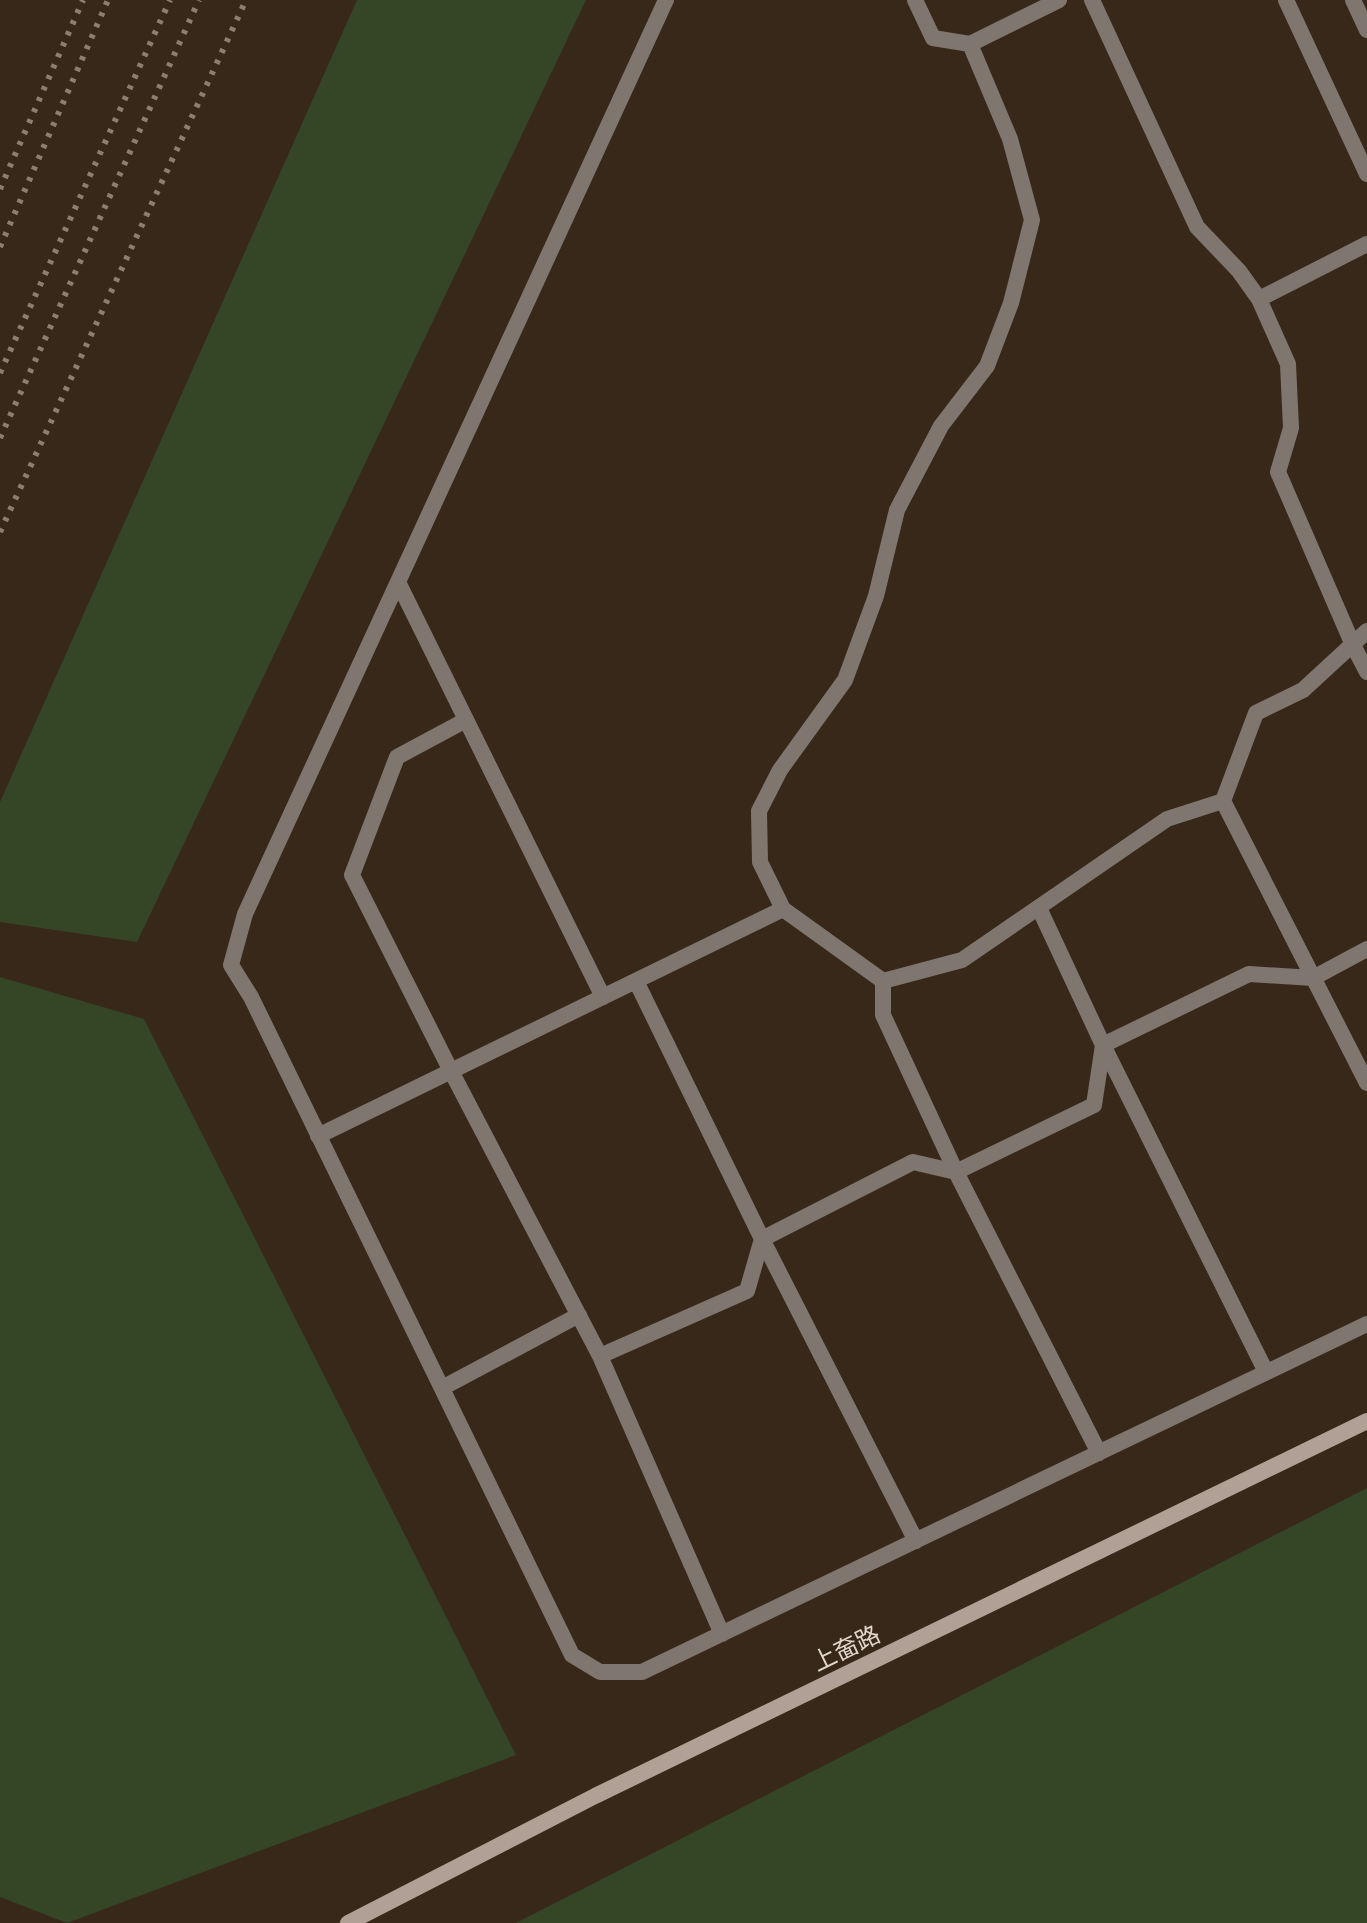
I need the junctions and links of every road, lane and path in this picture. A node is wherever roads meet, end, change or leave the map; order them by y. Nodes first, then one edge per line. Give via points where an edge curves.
1 (666, 0) edge
2 (915, 0) edge
3 (1059, 0) edge
4 (1092, 0) edge
5 (1286, 0) edge
6 (1353, 0) edge
7 (1367, 30) edge
8 (970, 44) junction
9 (1367, 174) edge
10 (1367, 244) edge
11 (1259, 299) junction
12 (398, 582) junction
13 (1367, 631) edge
14 (1353, 645) junction
15 (1367, 672) edge
16 (466, 720) junction
17 (1223, 801) junction
18 (1039, 908) junction
19 (783, 909) junction
20 (1367, 949) edge
21 (1313, 978) junction
22 (636, 981) junction
23 (883, 981) junction
24 (603, 997) junction
25 (1103, 1045) junction
26 (451, 1071) junction
27 (1367, 1083) edge
28 (318, 1136) junction
29 (956, 1172) junction
30 (762, 1239) junction
31 (579, 1315) junction
32 (1367, 1324) edge
33 (600, 1356) junction
34 (1266, 1372) junction
35 (442, 1388) junction
36 (1367, 1421) edge
37 (1099, 1453) junction
38 (916, 1541) junction
39 (722, 1634) junction
40 (348, 1923) edge

1 - 12 street
2 - 8 street via 933,38
3 - 8 street
4 - 11 street via 1197,227
5 - 9 street
6 - 7 street
8 - 19 street via 1010,139 1032,220 1011,303 987,366 941,426 897,510 876,596 845,680 780,770 759,811 760,862
10 - 11 street
11 - 14 street via 1288,364 1291,428 1278,472
12 - 16 street
12 - 28 street via 245,914 231,965
13 - 14 street
14 - 15 street
14 - 17 street via 1303,690 1256,713
16 - 24 street
16 - 26 street via 397,757 352,875
17 - 18 street via 1167,819
17 - 21 street
18 - 23 street via 962,960
18 - 25 street
19 - 22 street
19 - 23 street
20 - 21 street
21 - 25 street via 1249,974
21 - 27 street
22 - 24 street
22 - 30 street
23 - 29 street via 883,1015
24 - 26 street
25 - 29 street via 1094,1105
25 - 34 street
26 - 28 street
26 - 31 street
28 - 35 street
29 - 30 street via 913,1162
29 - 37 street
30 - 33 street via 747,1291
30 - 38 street
31 - 33 street
31 - 35 street
32 - 34 street
33 - 39 street
34 - 37 street
35 - 39 street via 572,1655 600,1672 642,1672
36 - 40 street, 上奤路 via 609,1789
37 - 38 street
38 - 39 street

